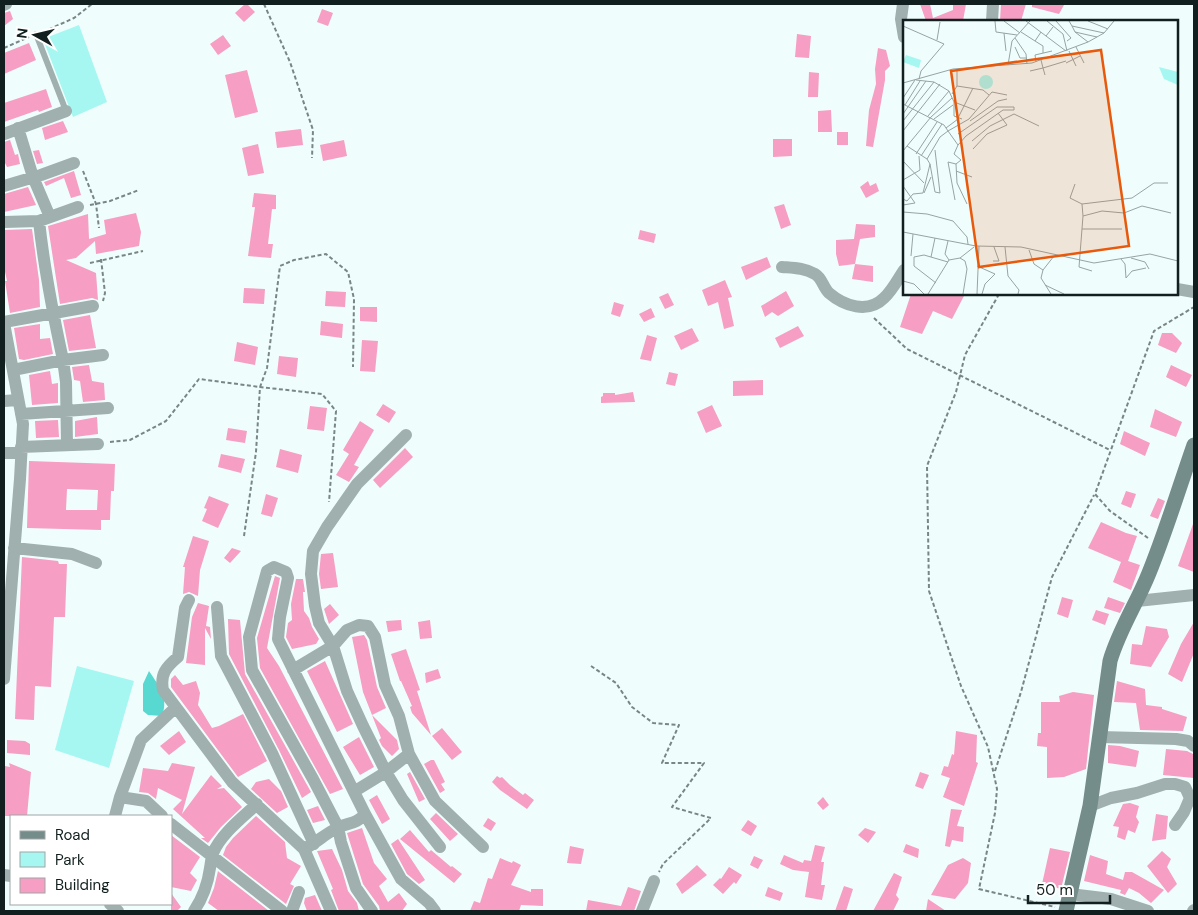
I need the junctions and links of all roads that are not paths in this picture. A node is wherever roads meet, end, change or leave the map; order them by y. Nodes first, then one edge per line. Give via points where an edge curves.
1 (903, 4) edge
2 (993, 4) edge
3 (992, 20) edge
4 (903, 31) edge
5 (36, 34) road end
6 (66, 111) joint
7 (18, 128) junction
8 (4, 134) edge
9 (74, 163) road end
10 (34, 177) junction
11 (4, 186) edge
12 (78, 207) road end
13 (44, 219) junction
14 (4, 222) edge
15 (782, 267) dead end
16 (903, 271) edge
17 (1178, 289) edge
18 (1194, 292) edge
19 (92, 306) road end
20 (53, 314) junction
21 (4, 323) edge
22 (103, 355) dead end
23 (63, 360) junction
24 (13, 370) junction
25 (18, 400) junction
26 (4, 402) edge
27 (108, 408) dead end
28 (67, 411) junction
29 (21, 414) junction
30 (406, 435) dead end
31 (98, 444) road end
32 (68, 445) junction
33 (21, 450) junction
34 (4, 453) edge
35 (1193, 453) edge
36 (14, 548) junction
37 (96, 563) dead end
38 (8, 569) edge
39 (1194, 595) edge
40 (189, 600) dead end
41 (1137, 602) junction
42 (217, 607) dead end
43 (333, 646) junction
44 (293, 670) junction
45 (4, 679) edge
46 (175, 708) junction
47 (1100, 737) junction
48 (1194, 746) edge
49 (409, 754) junction
50 (386, 772) junction
51 (355, 792) junction
52 (120, 797) junction
53 (256, 804) junction
54 (1090, 806) junction
55 (365, 814) junction
56 (115, 815) edge
57 (161, 815) edge
58 (172, 825) edge
59 (1175, 825) dead end
60 (338, 827) junction
61 (309, 847) junction
62 (440, 847) dead end
63 (483, 847) dead end
64 (212, 855) junction
65 (654, 882) road end
66 (300, 892) dead end
67 (1070, 894) junction
68 (194, 911) edge
69 (290, 911) edge
70 (331, 911) edge
71 (372, 911) edge
72 (436, 911) edge
73 (642, 911) edge
74 (1067, 911) edge
75 (1148, 911) edge

1 - 4 street
2 - 3 street
5 - 6 lane
6 - 7 street
7 - 8 street
7 - 10 street
9 - 10 street
10 - 11 street
10 - 13 street
12 - 13 street
13 - 14 street
13 - 20 street via 42,255
15 - 16 street via 803,268 818,276 827,291 837,299 863,308 885,298
17 - 18 street
19 - 20 street
20 - 21 street
20 - 23 street
21 - 24 street
22 - 23 street
23 - 24 street
23 - 28 street
24 - 25 street
25 - 26 street
25 - 29 street
27 - 28 street
28 - 29 street
28 - 32 street
29 - 33 street
30 - 43 street via 357,484 313,551 311,574 318,623
31 - 32 street
32 - 33 street
33 - 34 street
33 - 36 street
35 - 41 main road
36 - 37 street via 72,554
36 - 38 street
38 - 45 street
39 - 41 street
40 - 46 street via 178,657 166,667 161,680 163,690
41 - 47 main road via 1115,643 1110,661
42 - 61 street via 221,656 272,753
43 - 44 street
43 - 49 street via 347,630 368,626 375,637 385,685 399,716
43 - 50 street via 347,691
44 - 51 street
44 - 60 street via 278,640 288,578 286,572 274,567 267,571 249,637 252,670
46 - 52 street via 140,740
46 - 53 street via 232,782
47 - 48 street via 1176,739
47 - 54 main road
49 - 50 street
49 - 63 street via 435,801
50 - 51 street
50 - 62 street via 403,800
51 - 55 street
52 - 56 street
52 - 57 street via 146,801
53 - 61 street
53 - 64 street via 218,842
54 - 59 street via 1165,784 1175,784 1185,787 1190,798
54 - 67 main road
55 - 60 street via 359,821
55 - 72 street via 401,880
58 - 64 street
60 - 61 street
60 - 71 street via 356,888
61 - 70 street
64 - 68 street via 205,888
64 - 69 street
65 - 73 street
66 - 69 street
67 - 74 main road
67 - 75 street via 1111,899

